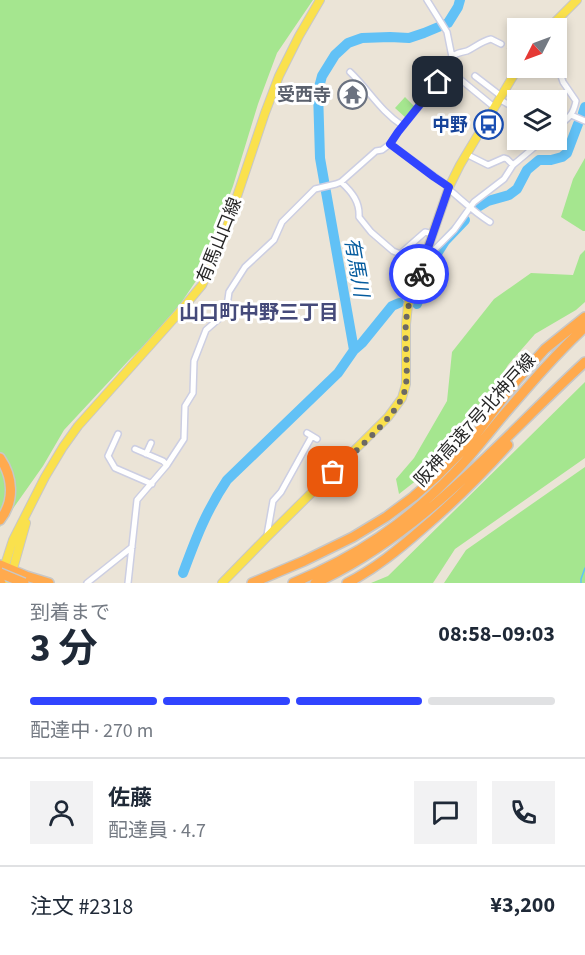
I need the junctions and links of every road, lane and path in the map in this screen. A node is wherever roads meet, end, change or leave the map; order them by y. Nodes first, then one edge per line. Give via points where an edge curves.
1 (320, 0) edge
2 (428, 0) edge
3 (577, 0) edge
4 (559, 18) edge
5 (501, 44) joint
6 (507, 48) edge
7 (452, 57) junction
8 (449, 70) junction
9 (350, 72) dead end
10 (475, 76) dead end
11 (512, 78) edge
12 (562, 78) edge
13 (500, 97) junction
14 (507, 102) edge
15 (494, 107) junction
16 (571, 115) junction
17 (567, 118) edge
18 (585, 122) edge
19 (403, 126) junction
20 (390, 144) junction
21 (531, 150) edge
22 (466, 154) junction
23 (513, 165) junction
24 (339, 183) junction
25 (449, 187) junction
26 (471, 207) junction
27 (490, 222) dead end
28 (433, 234) junction
29 (400, 254) junction
30 (424, 260) junction
31 (585, 317) edge
32 (585, 327) edge
33 (585, 362) edge
34 (560, 387) junction
35 (118, 434) dead end
36 (312, 436) dead end
37 (151, 443) dead end
38 (135, 449) dead end
39 (102, 450) dead end
40 (109, 453) junction
41 (146, 454) junction
42 (0, 458) edge
43 (167, 465) junction
44 (0, 468) edge
45 (152, 484) junction
46 (0, 509) edge
47 (0, 520) edge
48 (267, 537) junction
49 (132, 547) junction
50 (4, 569) edge
51 (25, 579) edge
52 (316, 580) edge
53 (0, 583) edge
54 (9, 583) edge
55 (49, 583) edge
56 (87, 583) edge
57 (128, 583) edge
58 (222, 583) edge
59 (252, 583) edge
60 (293, 583) edge
61 (347, 583) edge

1 - 50 main road, 有馬山口線 via 279,76 220,247 202,285 63,447 13,540
2 - 7 street via 446,29
3 - 4 main road
5 - 6 path
5 - 7 street via 491,39
7 - 8 street
8 - 15 street
8 - 19 street
9 - 19 street via 382,109
10 - 13 street
11 - 13 main road
12 - 16 street via 576,101
13 - 14 street
13 - 15 main road
15 - 22 main road
16 - 17 street
16 - 18 street
19 - 20 street
20 - 24 street
20 - 25 street
21 - 23 street
22 - 23 street via 488,165 504,158
22 - 25 main road
23 - 26 street via 504,179
24 - 29 street via 355,199 359,218 371,232
24 - 43 street via 315,189 282,222 274,240 245,267 229,292 228,306 206,330 194,361 193,393 185,406 184,440
25 - 26 street
25 - 28 main road
26 - 27 street
26 - 30 street via 430,258
28 - 29 street via 425,232
28 - 30 main road
29 - 30 street
30 - 48 main road via 408,305 406,384 402,398 388,417
31 - 59 highway via 545,349 458,455 400,507 304,561
32 - 52 highway, 阪神高速7号北神戸線 via 534,379 455,472 416,509
33 - 34 highway, 阪神高速7号北神戸線
34 - 52 highway, 阪神高速7号北神戸線 via 423,515 366,556
34 - 61 highway via 462,494 391,555
35 - 40 street
36 - 48 street via 273,501
37 - 41 street
38 - 41 street
39 - 40 street
40 - 45 street via 115,468
41 - 43 street
42 - 47 highway via 11,486 8,506
43 - 45 street
44 - 46 highway via 5,490
45 - 49 street via 137,500
48 - 58 main road
49 - 56 street
49 - 57 street
50 - 51 highway, bridge
50 - 53 main road, 有馬山口線
50 - 54 main road, 有馬山口線
51 - 55 highway
52 - 60 highway, 阪神高速7号北神戸線

